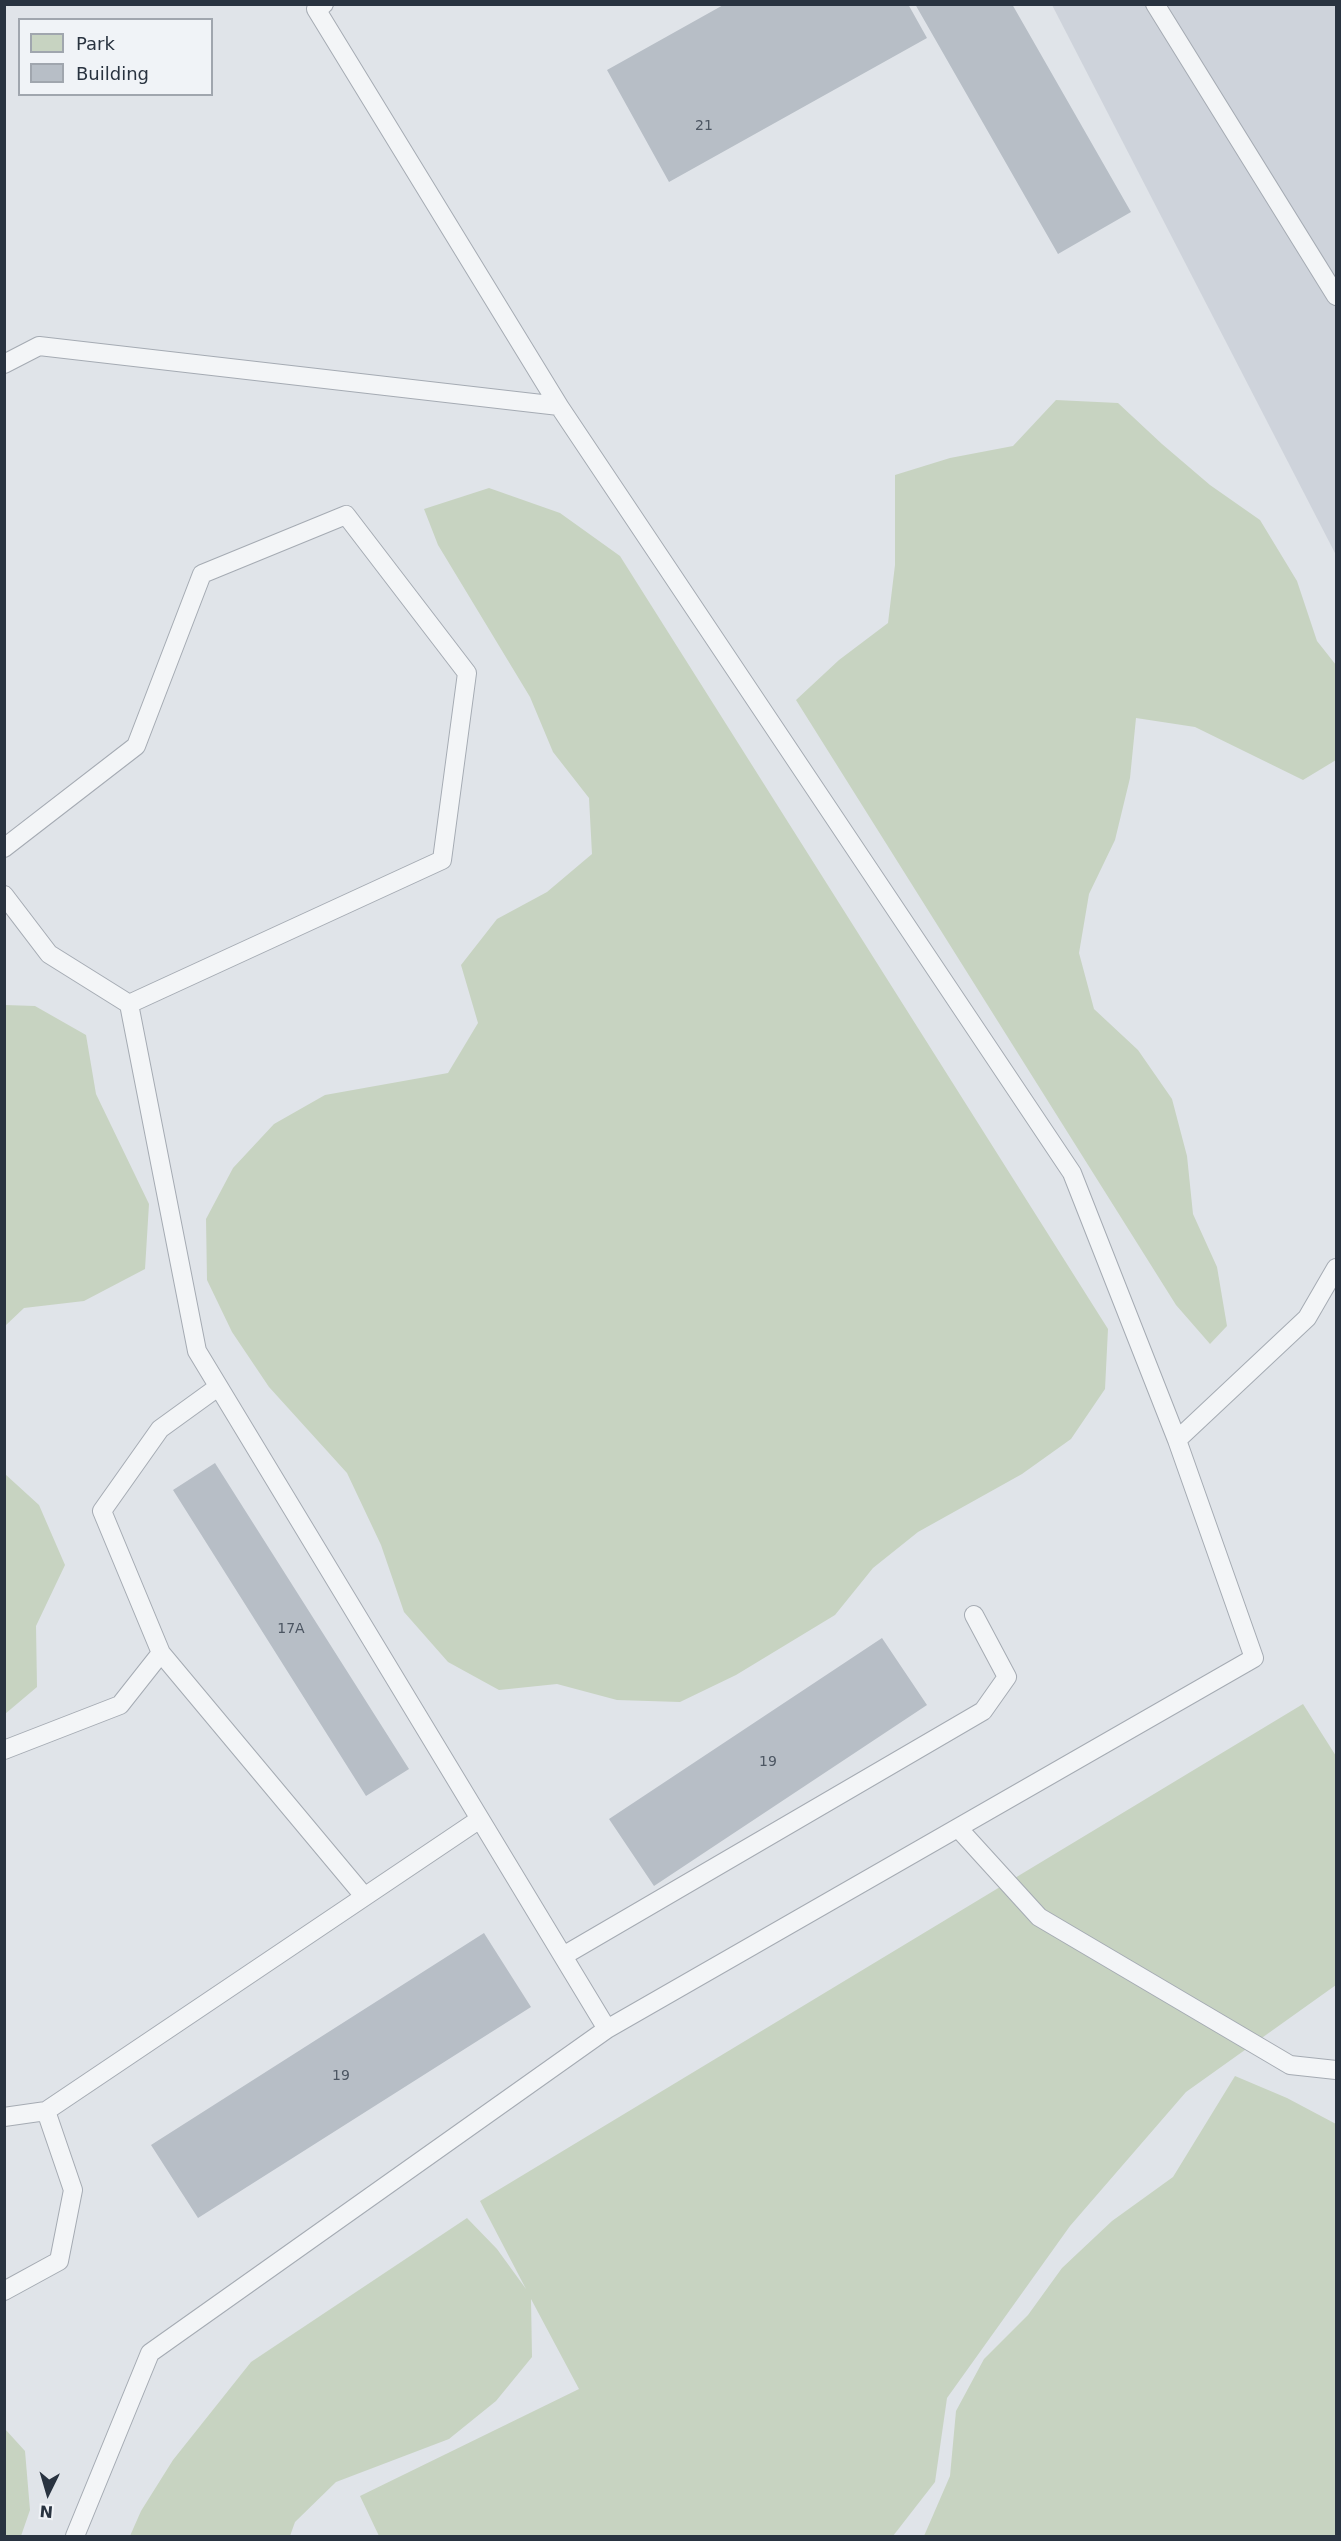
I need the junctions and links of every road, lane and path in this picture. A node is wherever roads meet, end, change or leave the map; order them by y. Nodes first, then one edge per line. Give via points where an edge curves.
1 (324, 4) edge
2 (1155, 4) edge
3 (1336, 296) edge
4 (4, 364) edge
5 (559, 406) junction
6 (4, 848) edge
7 (4, 895) edge
8 (129, 1004) junction
9 (1336, 1268) edge
10 (218, 1387) junction
11 (1177, 1440) junction
12 (974, 1615) dead end
13 (161, 1653) junction
14 (4, 1750) edge
15 (480, 1819) junction
16 (958, 1828) junction
17 (364, 1896) junction
18 (563, 1956) junction
19 (607, 2029) junction
20 (1336, 2070) edge
21 (46, 2111) junction
22 (4, 2117) edge
23 (4, 2291) edge
24 (75, 2536) edge

1 - 5 lane via 316,9
2 - 3 lane
4 - 5 lane via 39,346
5 - 11 lane via 1072,1173
6 - 8 lane via 136,746 202,574 346,515 467,673 442,860
7 - 8 lane via 49,954
8 - 10 lane via 197,1351
9 - 11 lane via 1307,1318
10 - 13 lane via 160,1429 102,1511
10 - 15 lane
11 - 16 lane via 1254,1658
12 - 18 lane via 1007,1677 983,1711
13 - 14 lane via 120,1705
13 - 17 lane
15 - 17 lane
15 - 18 lane
16 - 19 lane
16 - 20 lane via 1039,1917 1290,2065
17 - 21 lane
18 - 19 lane
19 - 24 lane via 150,2353
21 - 22 lane
21 - 23 lane via 73,2190 59,2261

